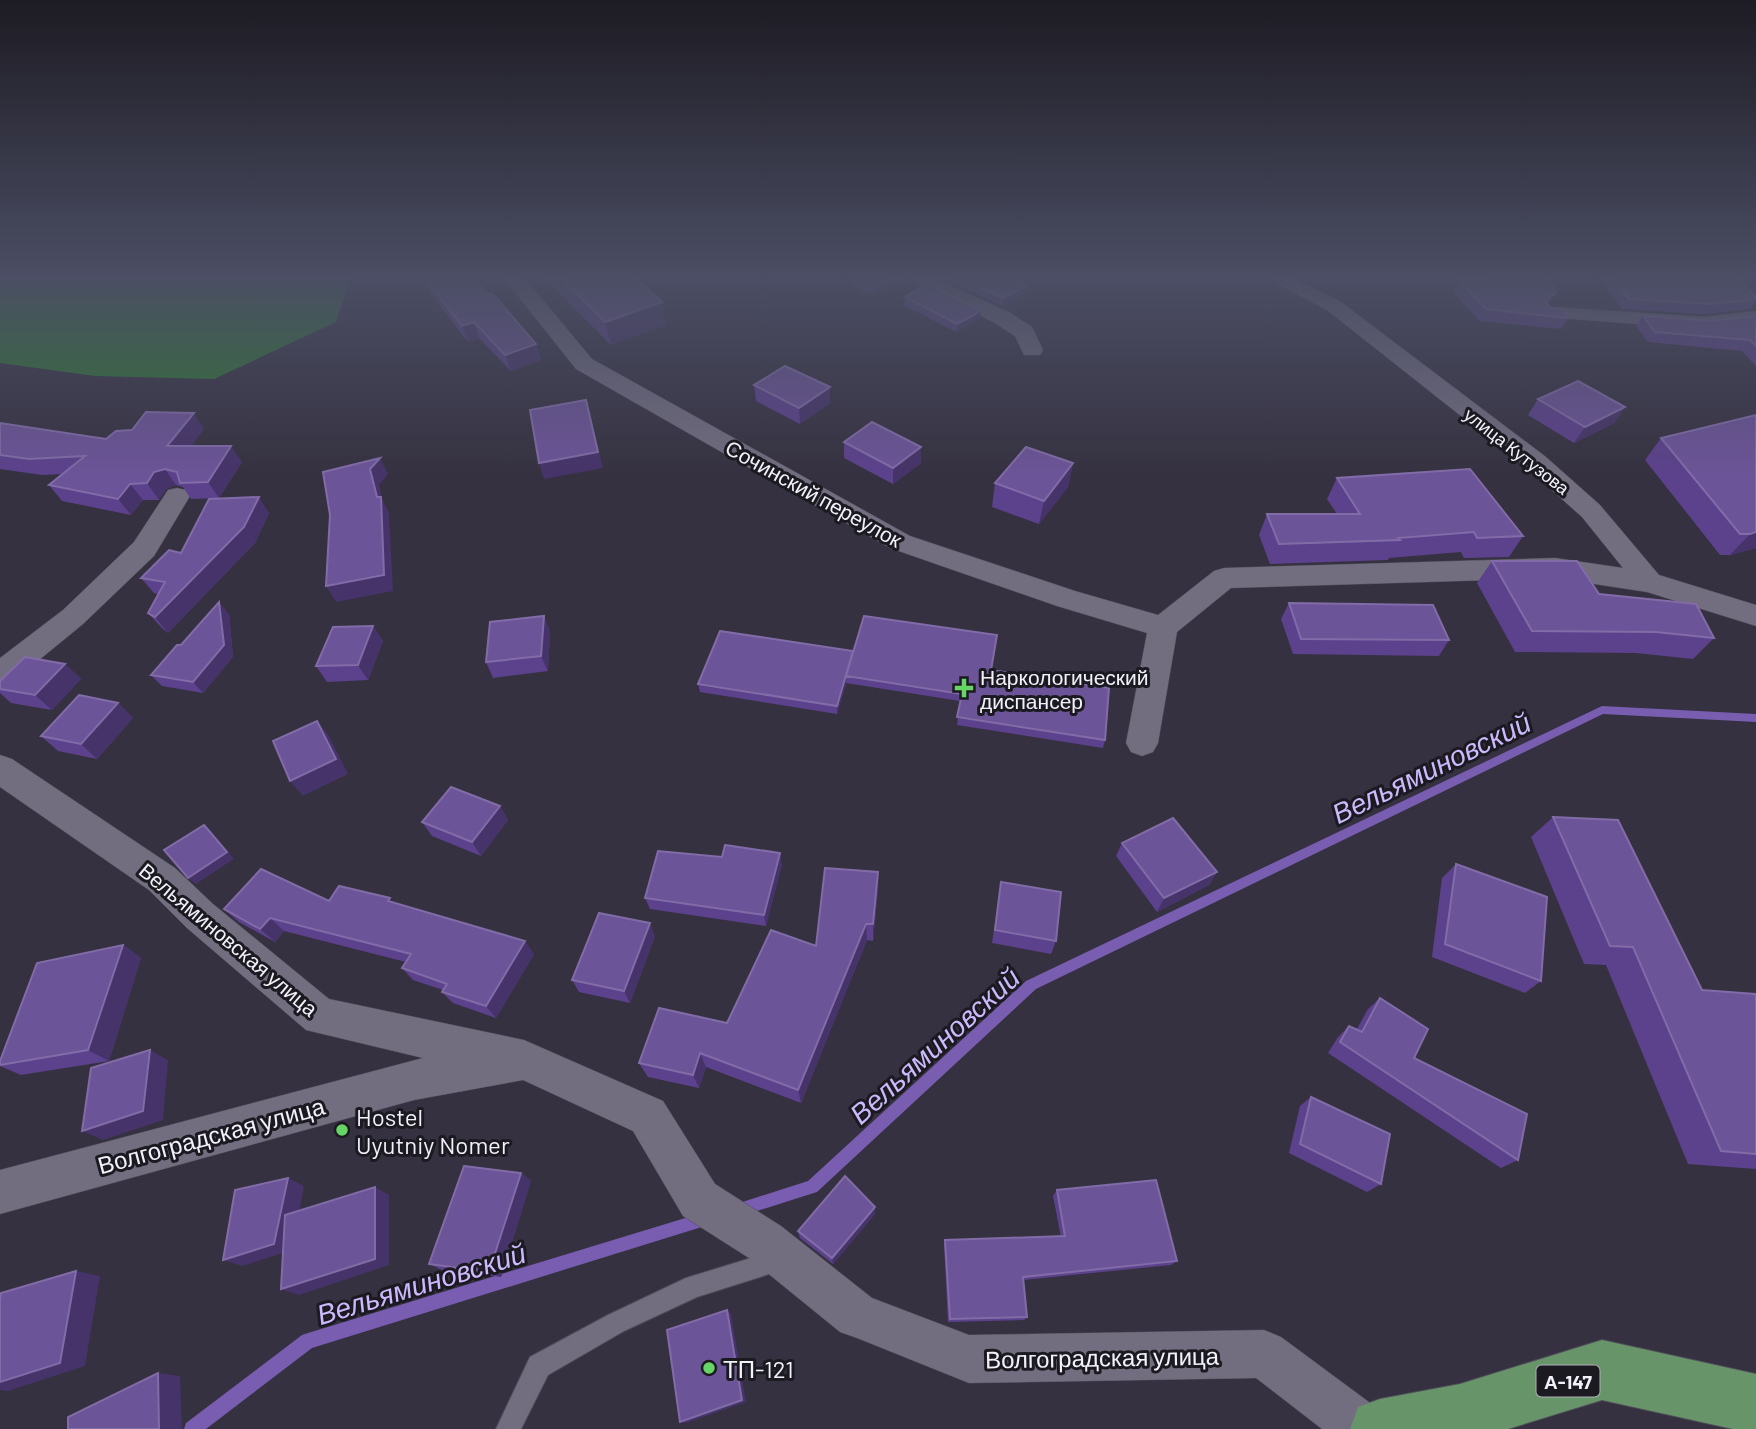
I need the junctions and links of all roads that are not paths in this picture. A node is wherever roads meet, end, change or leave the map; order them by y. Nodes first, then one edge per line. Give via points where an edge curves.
1 (567, 344) edge
2 (1029, 344) edge
3 (1383, 344) edge
4 (1032, 350) dead end
5 (177, 496) edge
6 (1649, 582) junction
7 (1756, 616) edge
8 (1163, 628) junction
9 (0, 675) edge
10 (1142, 743) dead end
11 (0, 769) edge
12 (524, 1060) junction
13 (0, 1192) edge
14 (776, 1250) junction
15 (1756, 1404) edge
16 (508, 1429) edge
17 (1363, 1429) edge
18 (1380, 1429) edge

1 - 8 street, Сочинский переулок via 584,364 900,542
2 - 4 street
3 - 6 street, улица Кутузова via 1537,463 1591,511
5 - 9 street via 145,549 73,617
6 - 7 street
6 - 8 street via 1555,568 1224,578
8 - 10 street
11 - 12 street, Вельяминовская улица via 162,879 320,1016
12 - 13 street, Волгоградская улица via 414,1080
12 - 14 street, Волгоградская улица via 648,1116 699,1199
14 - 16 lane via 616,1323 539,1366
14 - 17 street, Волгоградская улица via 857,1315 969,1359 1264,1354
15 - 18 highway, А-147 via 1602,1370 1460,1414

